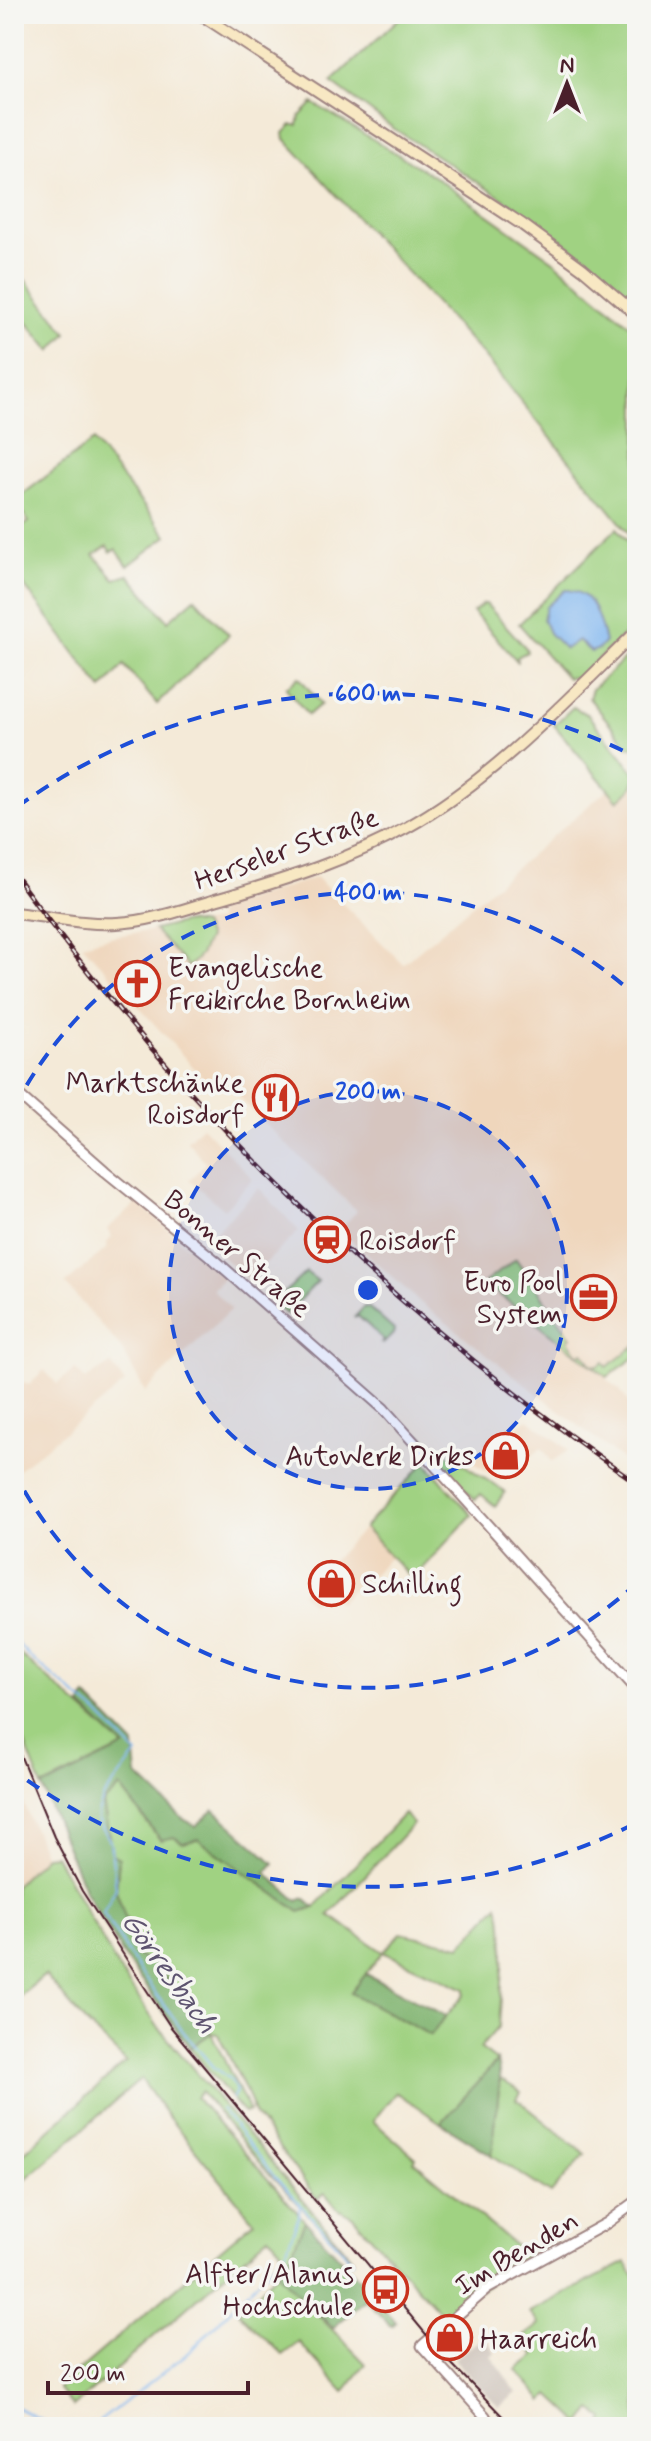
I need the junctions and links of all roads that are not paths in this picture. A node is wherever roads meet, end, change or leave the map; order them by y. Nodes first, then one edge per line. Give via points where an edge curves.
1 (200, 14) edge
2 (637, 315) edge
3 (637, 631) edge
4 (14, 913) edge
5 (14, 1091) edge
6 (637, 1690) edge
7 (637, 2201) edge
8 (490, 2427) edge

1 - 2 main road via 523,225
3 - 4 main road, Herseler Straße via 460,794 408,827 339,860 140,921 88,922
5 - 6 street, Bonner Straße via 384,1409
7 - 8 street, Im Benden via 487,2289 422,2346

